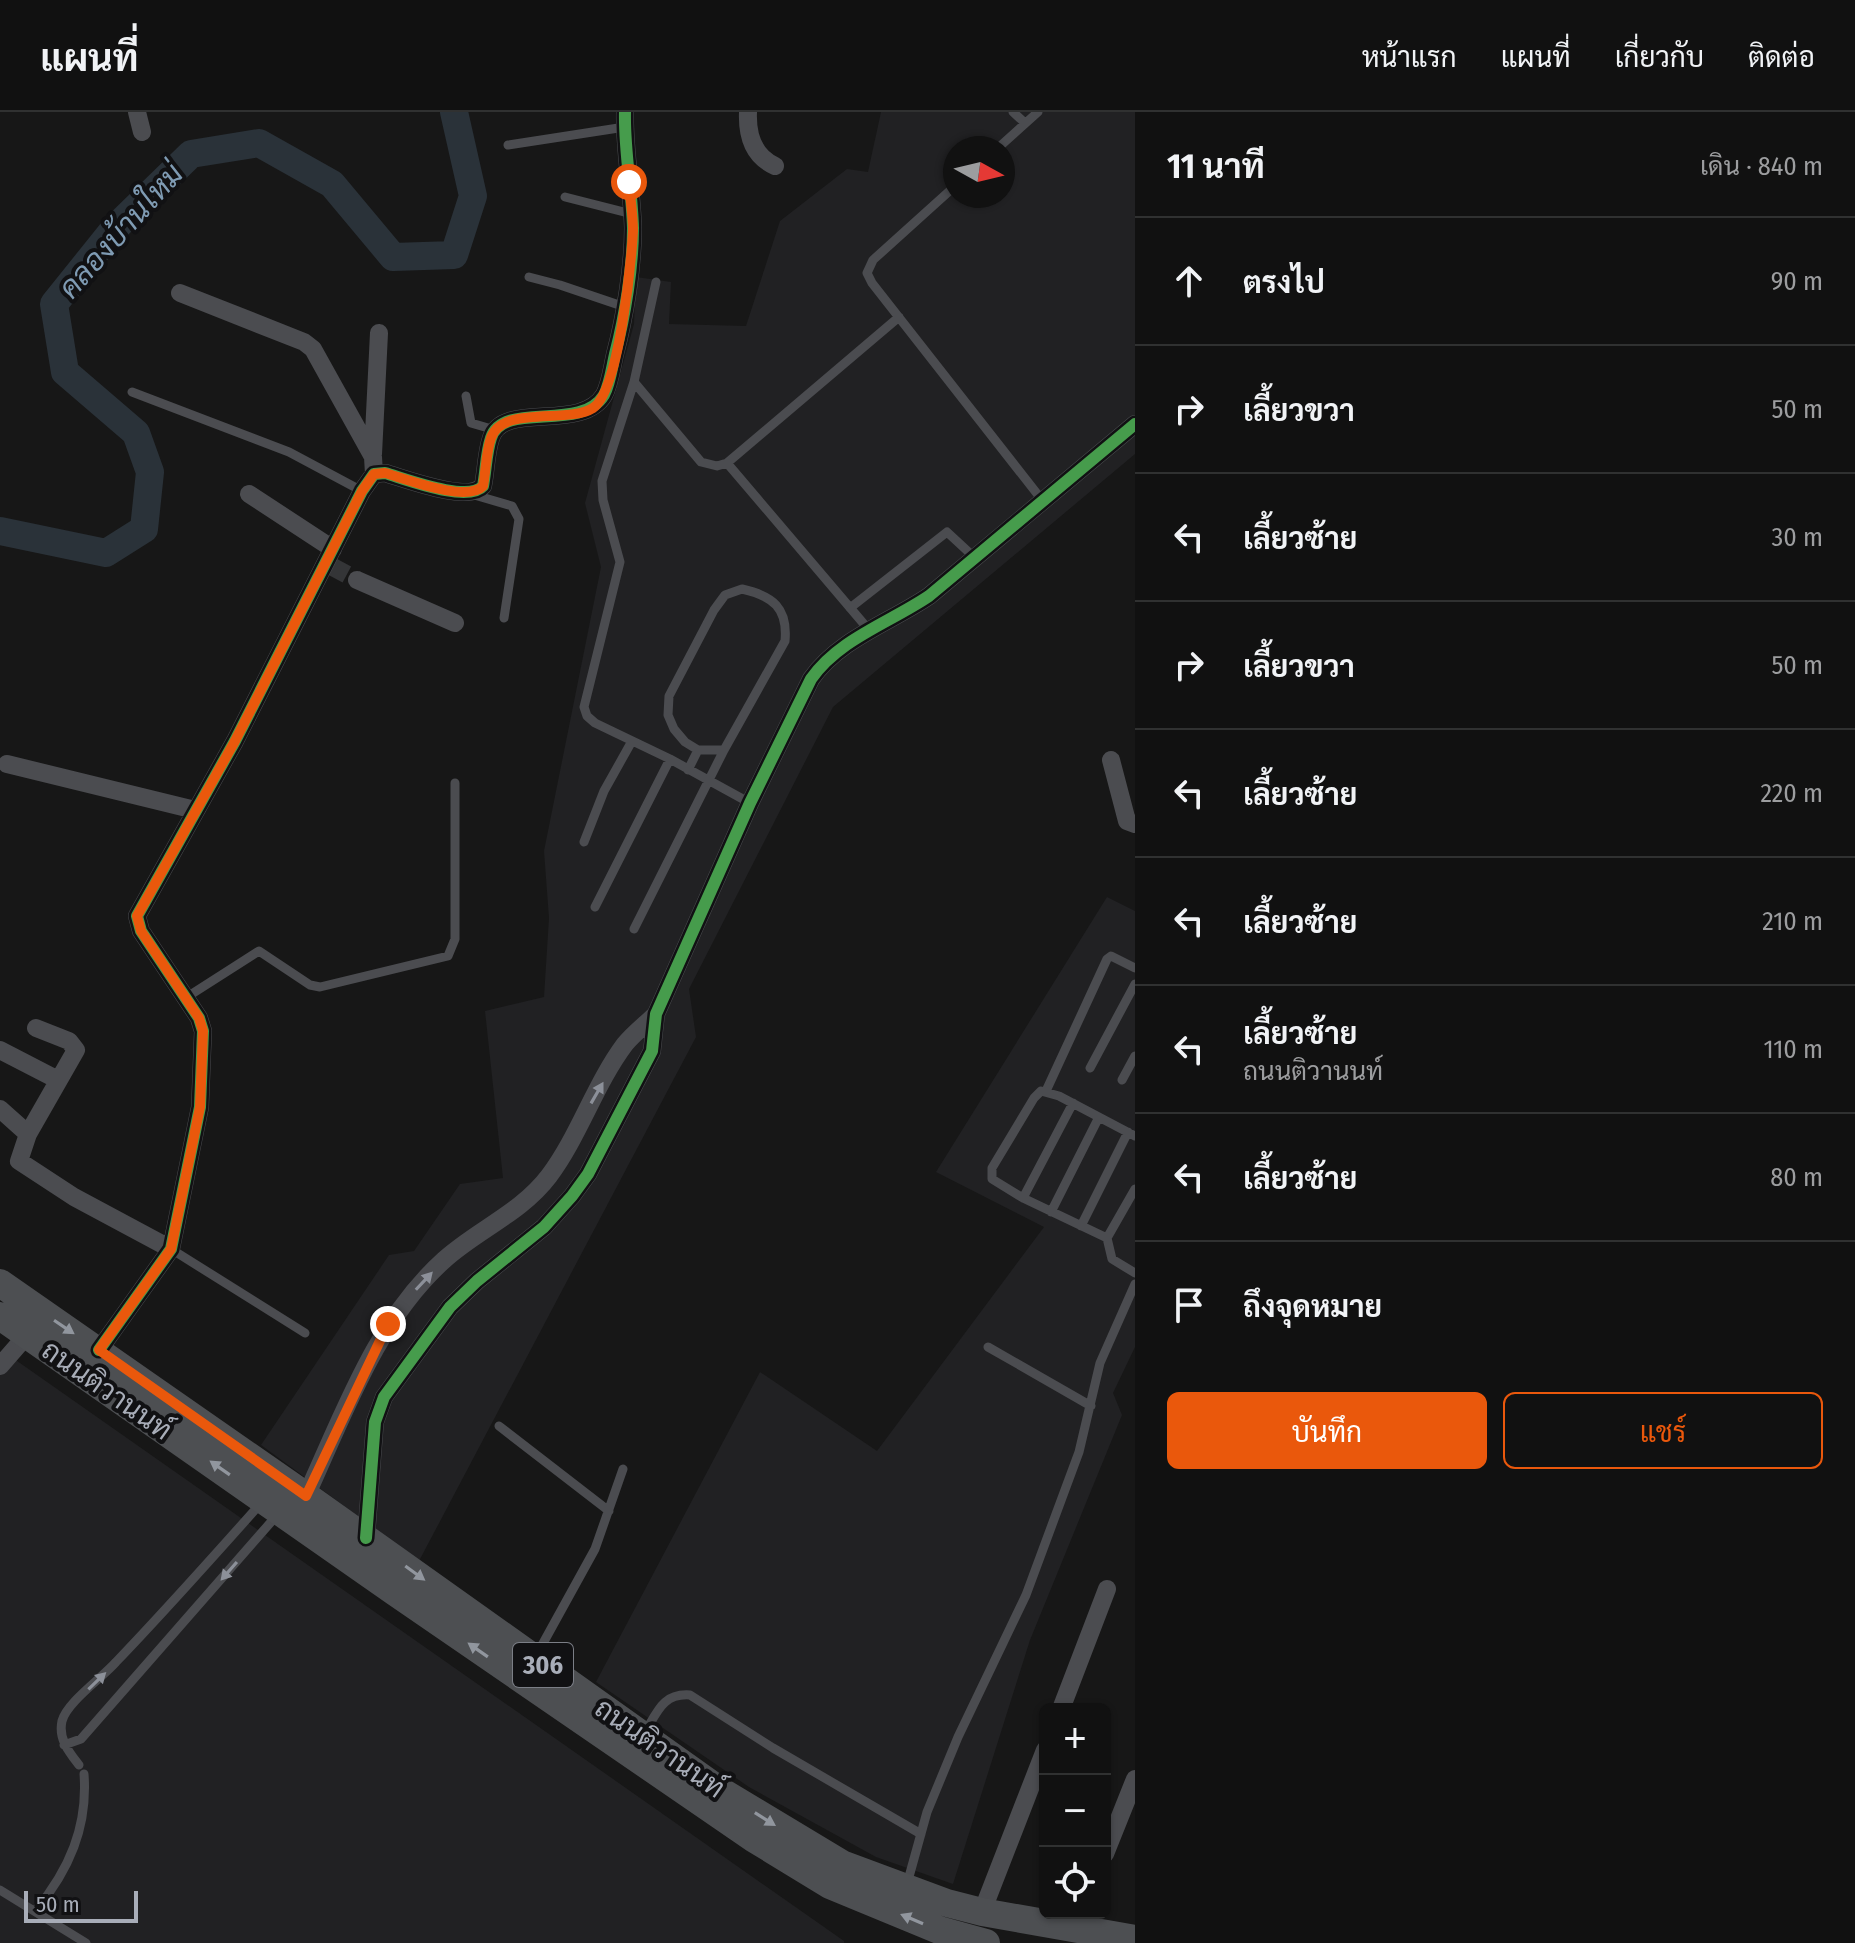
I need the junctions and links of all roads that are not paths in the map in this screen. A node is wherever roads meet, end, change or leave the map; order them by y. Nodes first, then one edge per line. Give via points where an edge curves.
1 (137, 112) edge
2 (748, 112) edge
3 (1013, 112) edge
4 (1038, 112) edge
5 (625, 120) edge
6 (1025, 123) junction
7 (142, 132) dead end
8 (1011, 136) edge
9 (508, 145) dead end
10 (775, 166) dead end
11 (565, 197) dead end
12 (943, 197) edge
13 (632, 214) junction
14 (529, 277) dead end
15 (656, 282) dead end
16 (180, 293) dead end
17 (625, 307) junction
18 (899, 317) junction
19 (379, 333) dead end
20 (634, 382) junction
21 (132, 392) dead end
22 (466, 396) dead end
23 (1135, 424) edge
24 (495, 430) junction
25 (727, 463) junction
26 (374, 465) junction
27 (362, 491) junction
28 (249, 494) dead end
29 (471, 494) junction
30 (1042, 500) junction
31 (974, 557) junction
32 (330, 559) junction
33 (357, 580) tunnel mouth
34 (850, 608) junction
35 (504, 618) dead end
36 (455, 623) dead end
37 (869, 630) junction
38 (632, 741) junction
39 (698, 750) junction
40 (724, 750) junction
41 (670, 759) junction
42 (1111, 760) dead end
43 (7, 764) dead end
44 (688, 770) junction
45 (709, 782) junction
46 (455, 783) dead end
47 (750, 803) junction
48 (195, 810) junction
49 (1135, 824) edge
50 (584, 842) dead end
51 (595, 907) dead end
52 (634, 929) dead end
53 (1135, 968) edge
54 (1135, 984) edge
55 (187, 997) junction
56 (656, 1014) junction
57 (36, 1028) dead end
58 (0, 1050) edge
59 (1135, 1056) edge
60 (1090, 1068) dead end
61 (58, 1080) junction
62 (1122, 1080) dead end
63 (1046, 1091) junction
64 (1073, 1103) junction
65 (0, 1109) edge
66 (1099, 1117) junction
67 (28, 1134) junction
68 (1133, 1134) edge
69 (1135, 1189) edge
70 (1023, 1198) junction
71 (1051, 1212) junction
72 (1081, 1226) junction
73 (1107, 1238) junction
74 (171, 1249) junction
75 (1135, 1273) edge
76 (0, 1283) edge
77 (1135, 1284) edge
78 (0, 1316) edge
79 (305, 1333) dead end
80 (27, 1335) junction
81 (988, 1347) dead end
82 (99, 1350) junction
83 (0, 1366) edge
84 (360, 1381) junction
85 (384, 1397) junction
86 (1091, 1406) junction
87 (499, 1426) dead end
88 (623, 1469) dead end
89 (306, 1496) junction
90 (273, 1506) junction
91 (609, 1511) junction
92 (366, 1538) junction
93 (1107, 1589) dead end
94 (535, 1659) junction
95 (1063, 1703) edge
96 (643, 1736) junction
97 (64, 1745) junction
98 (1039, 1765) edge
99 (1135, 1779) edge
100 (921, 1834) junction
101 (1108, 1847) edge
102 (906, 1888) junction
103 (0, 1890) edge
104 (36, 1910) junction
105 (982, 1912) junction
106 (1078, 1922) edge
107 (1135, 1939) edge
108 (86, 1943) edge
109 (986, 1943) edge

1 - 7 street
2 - 10 street via 759,156
3 - 6 lane
4 - 6 lane
5 - 9 lane
5 - 13 street
6 - 8 lane
11 - 13 lane
12 - 18 lane via 868,267 872,283
13 - 17 street
14 - 17 lane
15 - 20 lane
16 - 26 street via 313,349
17 - 24 street via 605,394 593,408 511,420
18 - 25 lane
18 - 30 lane
19 - 26 street
20 - 25 lane via 701,462
20 - 38 lane via 602,481 620,562 584,707 595,723
21 - 27 lane via 289,452
22 - 24 lane via 471,423
23 - 30 street
24 - 29 street via 483,486
25 - 34 lane
26 - 27 street
26 - 29 street via 385,473
27 - 32 street
28 - 32 street
29 - 35 lane via 512,506 519,519
30 - 31 street
31 - 34 lane via 947,532
31 - 37 street via 929,596
32 - 48 street
33 - 36 street
34 - 37 lane
37 - 47 street via 823,662 811,679
38 - 41 lane
38 - 50 lane
39 - 40 lane
39 - 40 lane via 674,729 669,696 714,610 725,595 742,589 763,594 778,606 787,625 785,641
39 - 44 lane
40 - 45 lane
41 - 44 lane
41 - 51 lane
42 - 49 street via 1127,821
43 - 48 street
44 - 45 lane
45 - 47 lane
45 - 52 lane
46 - 55 lane via 455,939 448,956 320,987 259,951
47 - 56 street
48 - 55 street via 137,916 141,931
53 - 63 lane via 1111,956 1107,959
54 - 60 lane
55 - 74 street via 203,1031 200,1107
84 -> 56 street via 388,1324 420,1284 549,1176 626,1044
56 - 85 street via 652,1051 588,1174 544,1227 450,1307
57 - 61 street via 74,1046 74,1057
58 - 61 street
59 - 62 lane
61 - 67 street
63 - 64 lane
63 - 70 lane via 1034,1098 992,1168 992,1179
64 - 66 lane
64 - 70 lane
65 - 67 street
66 - 68 lane
66 - 71 lane
67 - 74 street via 19,1161
68 - 72 lane
69 - 73 lane
70 - 71 lane
71 - 72 lane
72 - 73 lane
73 - 75 lane via 1112,1259
74 - 79 lane
74 - 82 street
76 -> 82 main road, ถนนติวานนท์ / 306
77 - 86 lane via 1100,1363
78 - 80 main road, ถนนติวานนท์ / 306
80 - 83 street
90 -> 80 main road, ถนนติวานนท์ / 306
81 - 86 lane
82 - 89 main road, ถนนติวานนท์ / 306
84 - 85 street
84 - 89 street
85 - 92 street via 375,1422
86 - 100 lane via 1026,1595 958,1737
87 - 91 lane
88 - 91 lane
89 - 92 main road, ถนนติวานนท์ / 306
90 -> 97 lane via 81,1739
97 -> 90 lane via 63,1719 74,1703
109 -> 90 main road, ถนนติวานนท์ / 306 via 939,1930 830,1885 691,1797
91 - 94 lane via 595,1549
92 -> 94 main road, ถนนติวานนท์ / 306
93 - 95 street
94 - 96 main road, ถนนติวานนท์ / 306
96 - 100 lane via 667,1699 690,1695
96 -> 102 main road, ถนนติวานนท์ / 306 via 719,1790 842,1864
97 - 104 lane via 82,1770 82,1822 57,1885
98 - 105 street
99 - 101 street
100 - 102 lane
102 - 105 main road, ถนนติวานนท์ / 306
103 - 104 lane
104 - 108 lane
105 - 106 main road, ถนนติวานนท์ / 306
106 - 107 main road, ถนนติวานนท์ / 306

